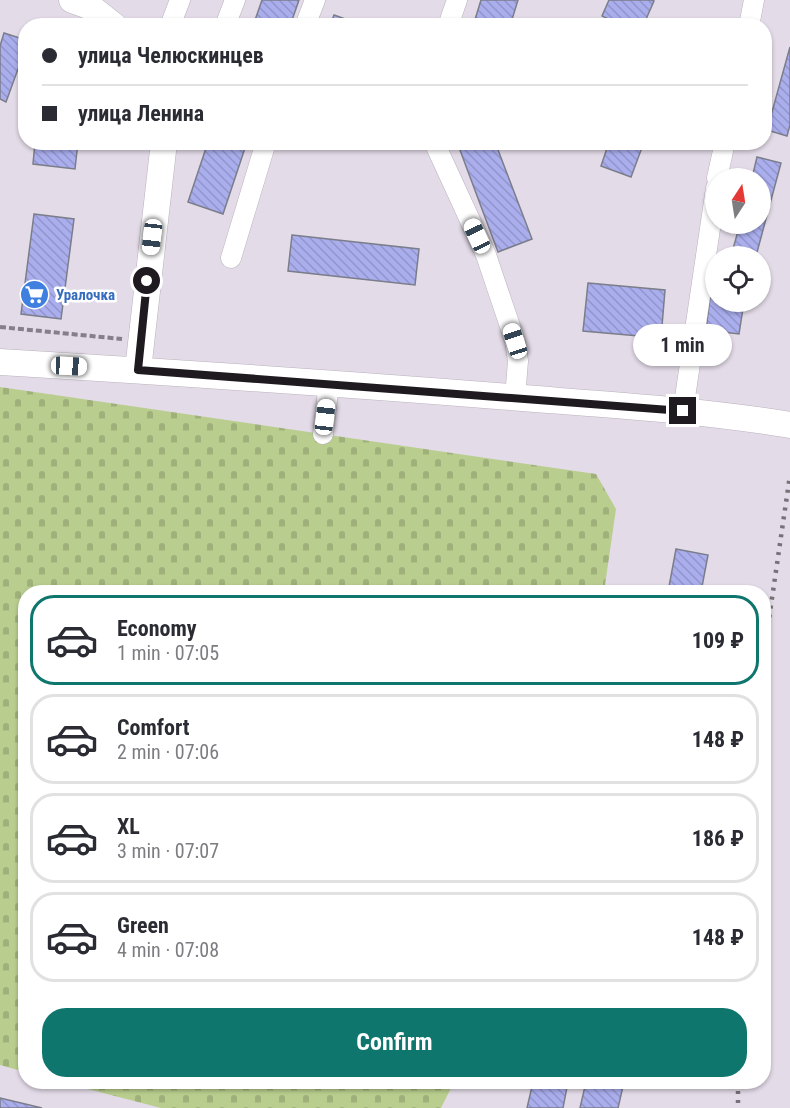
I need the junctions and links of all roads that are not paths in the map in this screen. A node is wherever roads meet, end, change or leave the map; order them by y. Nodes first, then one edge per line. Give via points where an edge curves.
1 (72, 0) edge
2 (180, 0) edge
3 (235, 0) edge
4 (315, 0) edge
5 (457, 0) edge
6 (754, 0) edge
7 (104, 18) edge
8 (173, 18) edge
9 (228, 18) edge
10 (308, 18) edge
11 (451, 18) edge
12 (750, 18) edge
13 (163, 150) edge
14 (264, 150) edge
15 (438, 150) edge
16 (723, 150) edge
17 (719, 168) edge
18 (709, 234) edge
19 (231, 258) dead end
20 (0, 362) edge
21 (138, 370) junction
22 (329, 383) junction
23 (515, 398) junction
24 (683, 411) junction
25 (790, 425) edge
26 (323, 434) dead end

1 - 7 main road via 89,6
2 - 8 street
3 - 9 street
4 - 10 street
5 - 11 street
6 - 12 street
13 - 21 main road
14 - 19 street
15 - 23 street via 486,255 515,341
16 - 17 street
18 - 24 street
20 - 21 main road
21 - 22 main road
22 - 23 main road
22 - 26 street
23 - 24 main road
24 - 25 main road

